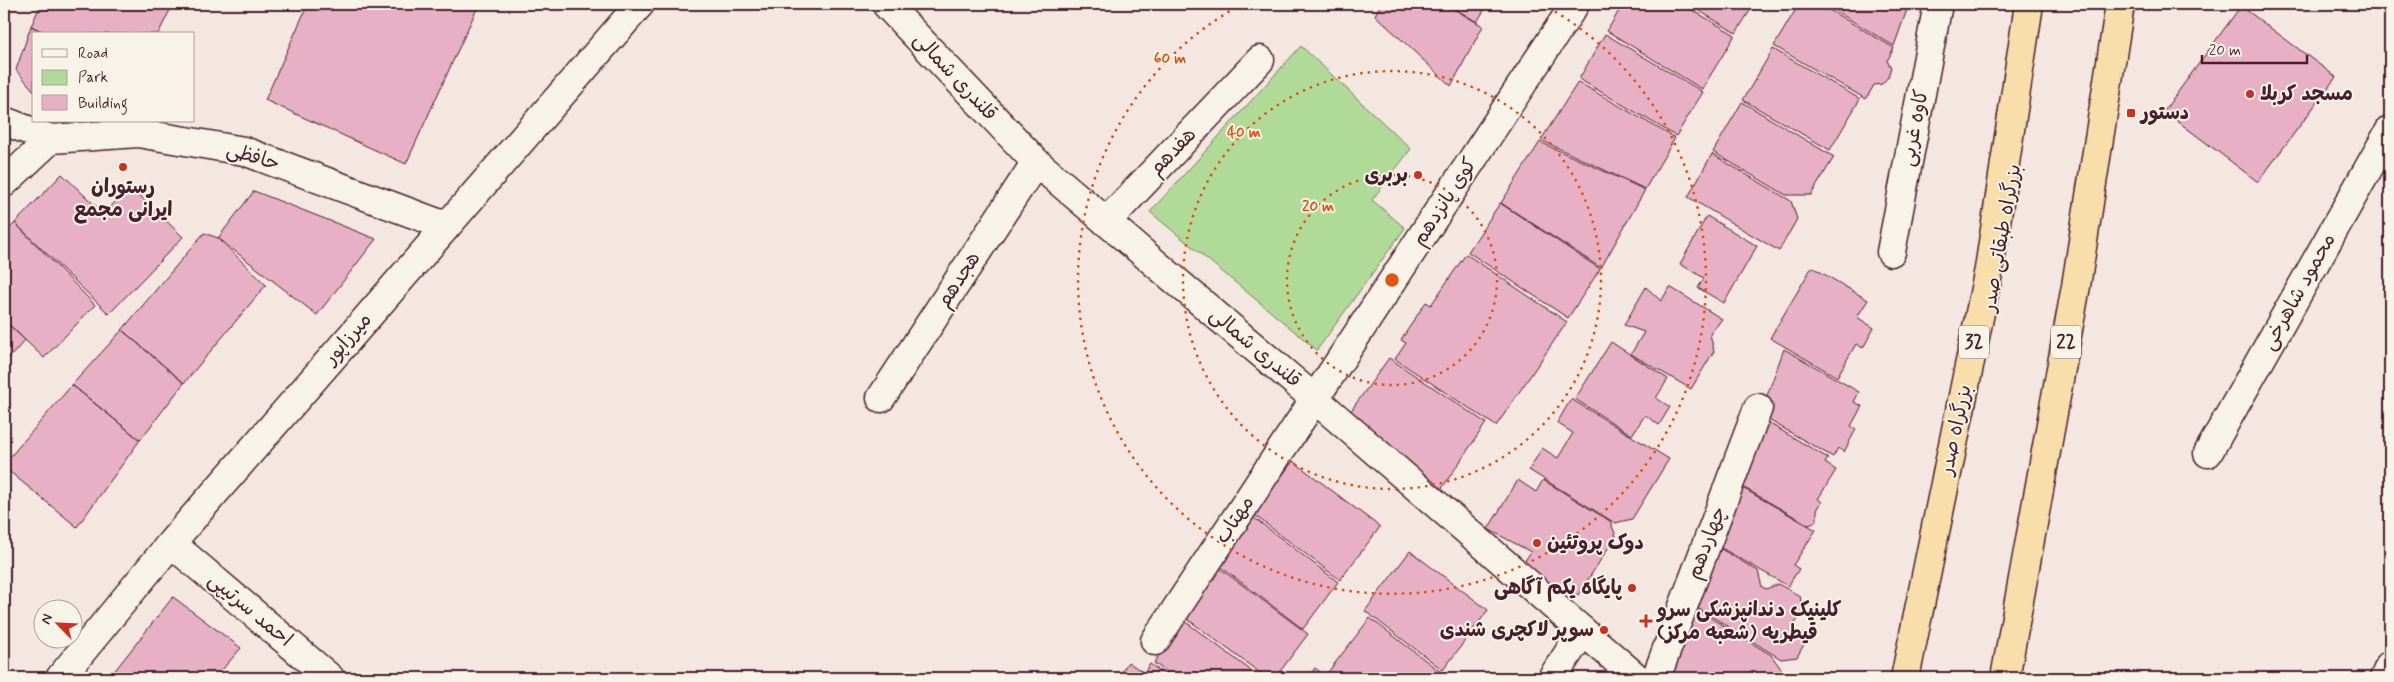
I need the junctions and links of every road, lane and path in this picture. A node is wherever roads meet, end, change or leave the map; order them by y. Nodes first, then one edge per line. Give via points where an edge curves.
1 (640, 4) edge
2 (886, 4) edge
3 (1575, 4) edge
4 (1938, 4) edge
5 (2029, 4) edge
6 (2040, 4) edge
7 (2120, 4) edge
8 (2128, 4) edge
9 (1260, 60) dead end
10 (4, 121) edge
11 (2390, 130) edge
12 (51, 139) junction
13 (1036, 162) junction
14 (4, 184) edge
15 (1106, 222) junction
16 (446, 226) junction
17 (1891, 252) dead end
18 (881, 398) dead end
19 (1315, 399) junction
20 (1758, 408) dead end
21 (2208, 453) dead end
22 (171, 543) junction
23 (1583, 631) junction
24 (1155, 641) dead end
25 (2390, 665) edge
26 (60, 678) edge
27 (330, 678) edge
28 (1552, 678) edge
29 (1637, 678) edge
30 (1656, 678) edge
31 (1905, 678) edge
32 (1920, 678) edge
33 (2005, 678) edge
34 (2013, 678) edge
35 (2384, 678) edge

1 - 16 street, میرزاپور
2 - 13 street, قلندری شمالی
3 - 19 street, کوی پانزدهم
4 - 17 street, کاوه غربی
5 - 31 highway, بزرگراه صدر / 32 via 1989,269
6 - 32 highway, بزرگراه طبقاتی صدر via 1997,271
7 - 33 highway, 22 via 2076,286
8 - 34 highway
9 - 15 street, هفدهم
10 - 12 street
11 - 21 street, محمود شاهرخی
12 - 14 street
12 - 16 street, حافظی via 138,133 244,150
13 - 15 street, قلندری شمالی
13 - 18 street, هجدهم
15 - 19 street, قلندری شمالی
16 - 22 street, میرزاپور
19 - 23 street, قلندری شمالی
19 - 24 street, مهتاب
20 - 30 street, چهاردهم
22 - 26 street, میرزاپور
22 - 27 street, احمد سرتیپی
23 - 28 street
23 - 29 street, قلندری شمالی
25 - 35 street

